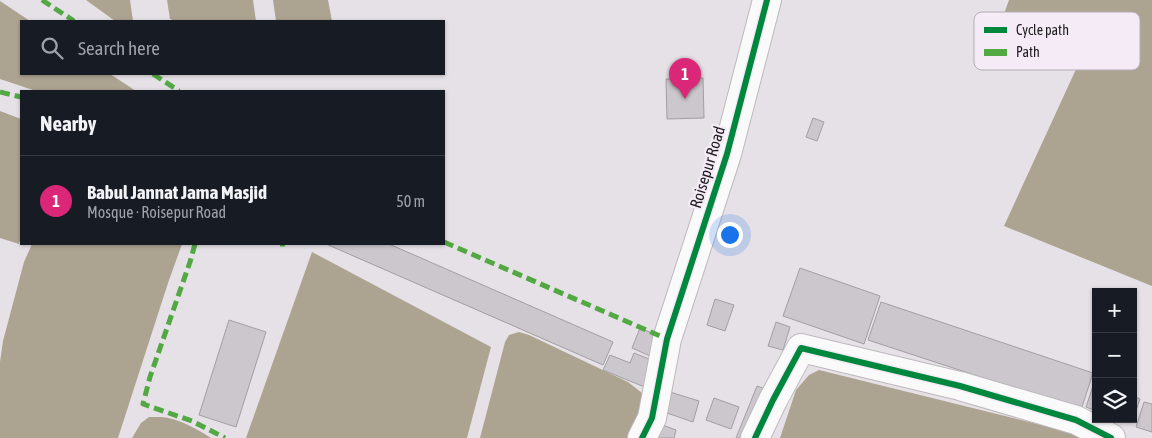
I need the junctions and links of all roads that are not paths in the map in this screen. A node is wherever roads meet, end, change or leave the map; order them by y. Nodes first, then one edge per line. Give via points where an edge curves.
1 (767, 0) edge
2 (642, 438) edge
3 (755, 438) edge
4 (1111, 438) edge

1 - 2 street, Roisepur Road via 727,154 668,339 652,418
3 - 4 street via 801,348 960,386 1076,420

